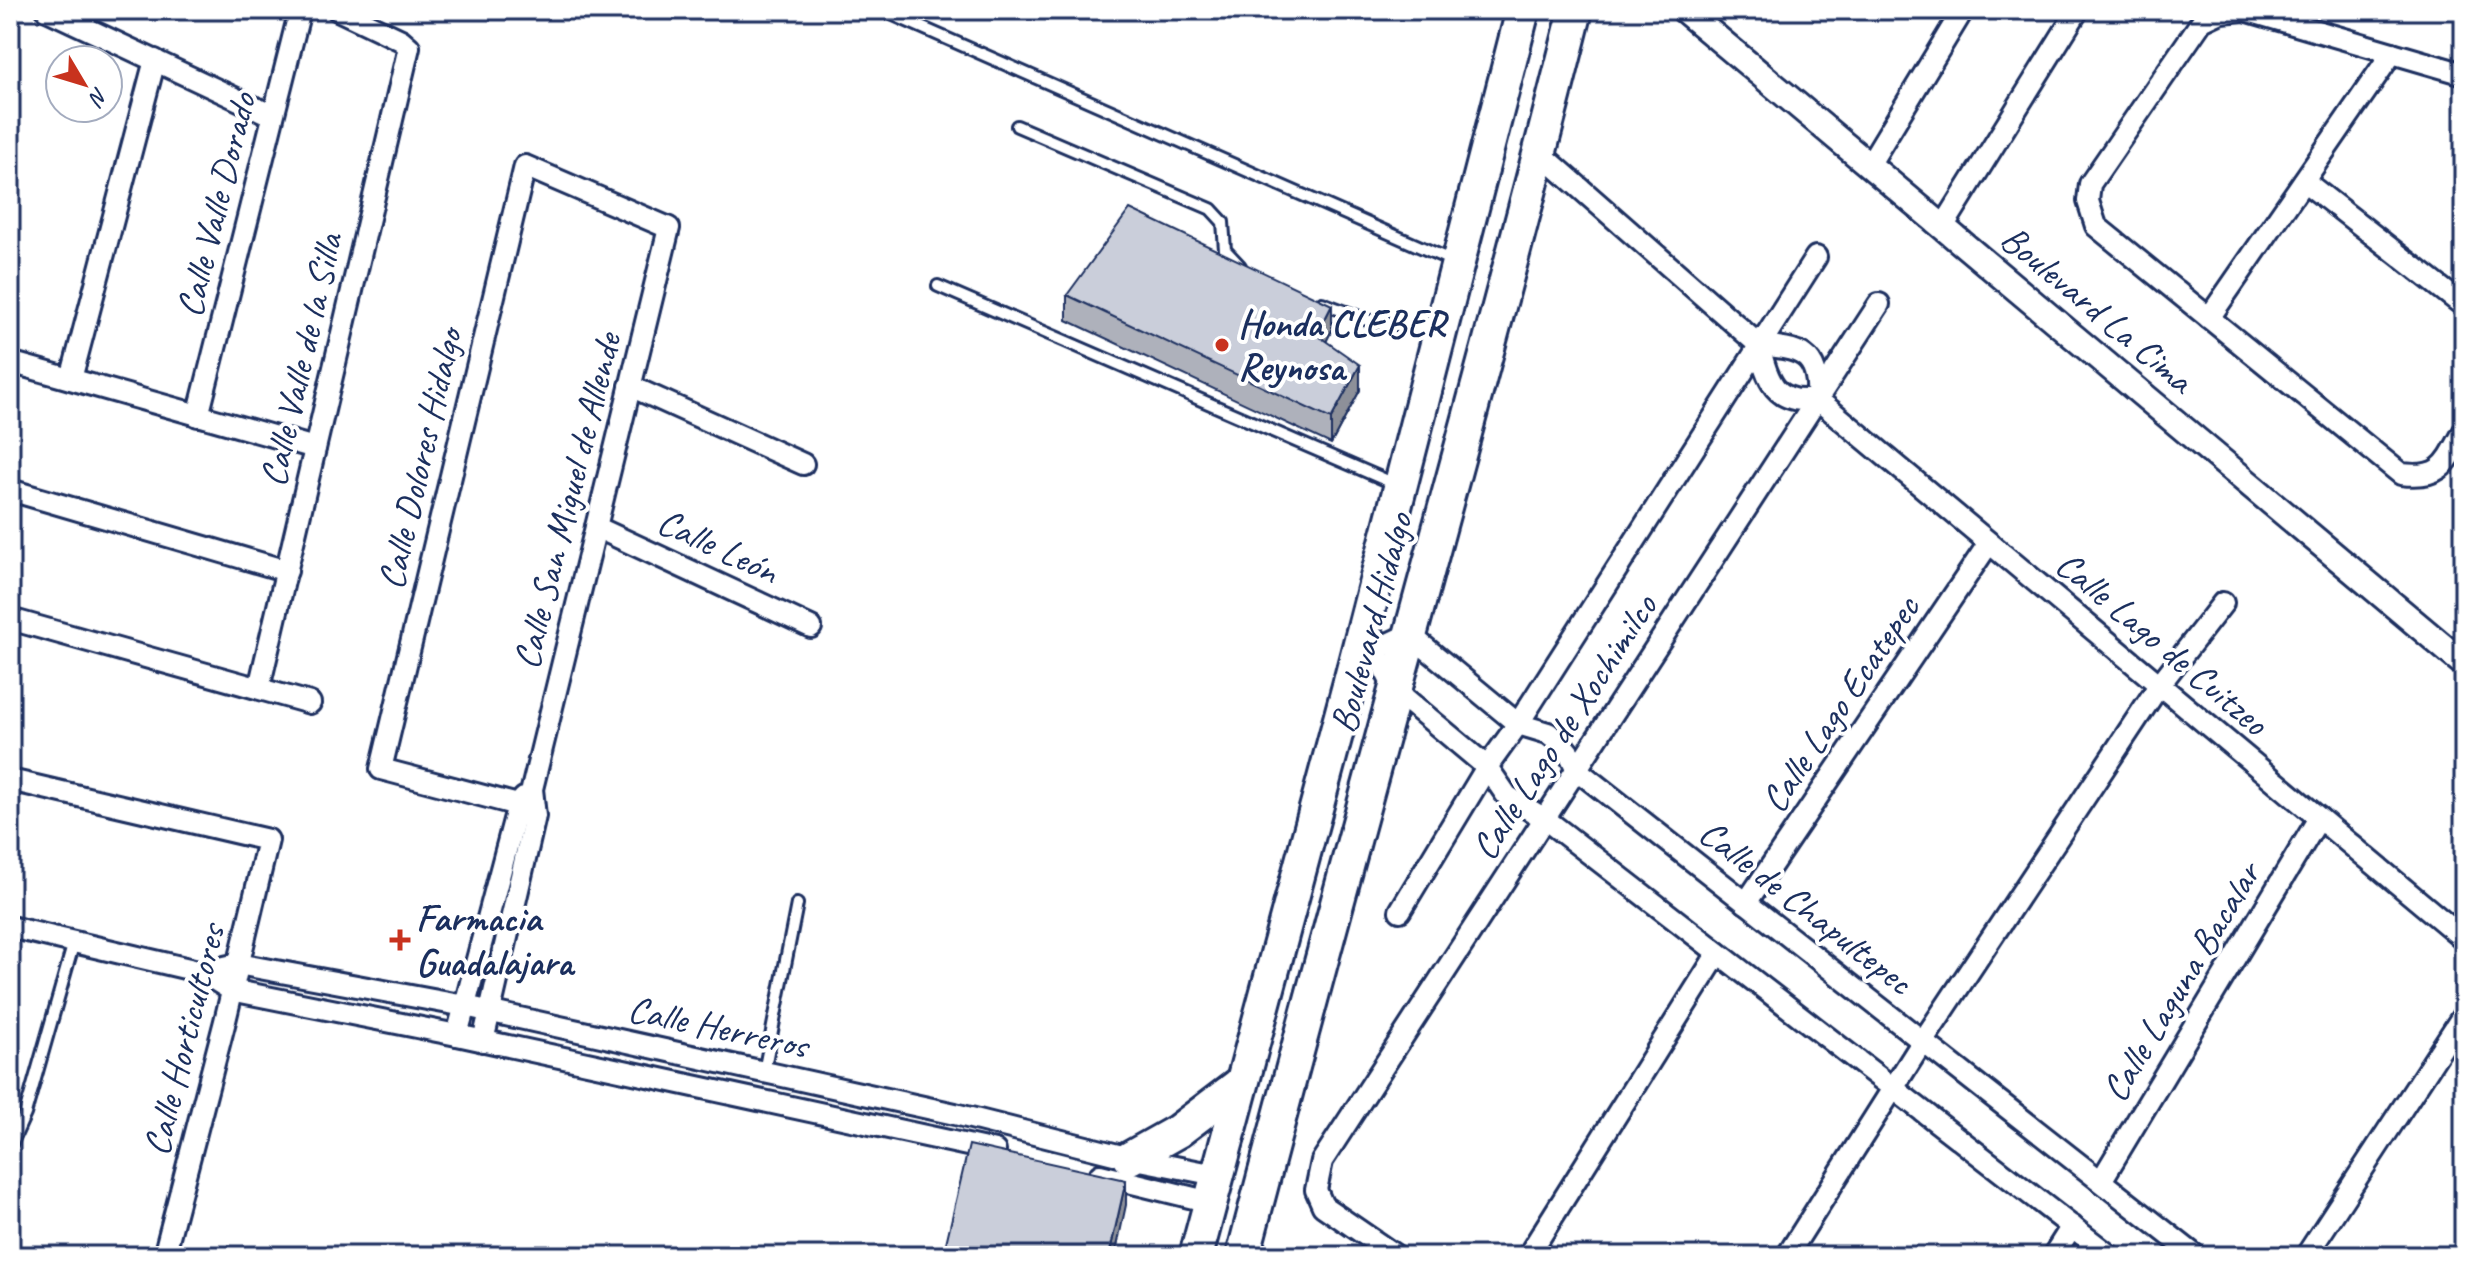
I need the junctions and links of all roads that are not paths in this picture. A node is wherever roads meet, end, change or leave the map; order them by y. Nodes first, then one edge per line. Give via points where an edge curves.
1 (47, 10) edge
2 (300, 10) edge
3 (338, 10) edge
4 (882, 10) edge
5 (1523, 10) edge
6 (1576, 10) edge
7 (1963, 10) edge
8 (2078, 10) edge
9 (1693, 13) edge
10 (2392, 53) junction
11 (155, 60) junction
12 (2464, 74) edge
13 (273, 116) junction
14 (1017, 126) dead end
15 (1540, 153) junction
16 (1869, 165) junction
17 (525, 166) joint
18 (2304, 181) junction
19 (1943, 227) junction
20 (1816, 257) dead end
21 (1458, 263) junction
22 (1250, 276) edge
23 (938, 286) dead end
24 (1316, 301) edge
25 (1879, 304) dead end
26 (2464, 306) edge
27 (2209, 318) junction
28 (1440, 331) junction
29 (1759, 345) junction
30 (10, 362) edge
31 (71, 379) junction
32 (630, 386) junction
33 (1817, 399) junction
34 (198, 416) junction
35 (2464, 431) edge
36 (315, 448) junction
37 (803, 464) dead end
38 (1400, 486) junction
39 (10, 490) edge
40 (596, 527) junction
41 (1989, 543) junction
42 (1379, 567) junction
43 (287, 571) junction
44 (2223, 603) dead end
45 (10, 619) edge
46 (1412, 624) junction
47 (811, 627) dead end
48 (1375, 650) junction
49 (2464, 664) edge
50 (1350, 682) junction
51 (2160, 684) junction
52 (259, 688) junction
53 (1395, 690) junction
54 (310, 703) dead end
55 (1518, 724) junction
56 (1487, 767) junction
57 (1577, 770) junction
58 (10, 780) edge
59 (526, 810) junction
60 (2319, 818) junction
61 (1545, 819) junction
62 (1746, 903) junction
63 (797, 904) dead end
64 (1400, 911) dead end
65 (489, 916) junction
66 (510, 921) junction
67 (10, 927) edge
68 (2464, 939) edge
69 (74, 942) junction
70 (1718, 953) junction
71 (238, 964) junction
72 (202, 972) junction
73 (231, 990) junction
74 (465, 1006) junction
75 (490, 1011) junction
76 (2464, 1014) edge
77 (457, 1035) junction
78 (603, 1036) junction
79 (483, 1041) junction
80 (1923, 1041) junction
81 (595, 1065) junction
82 (764, 1072) junction
83 (1240, 1084) junction
84 (1893, 1089) junction
85 (10, 1147) edge
86 (1008, 1154) edge
87 (1130, 1158) junction
88 (1083, 1171) edge
89 (2101, 1181) junction
90 (1213, 1189) junction
91 (2072, 1226) junction
92 (164, 1256) edge
93 (1196, 1256) edge
94 (1243, 1256) edge
95 (1396, 1256) edge
96 (1528, 1256) edge
97 (1787, 1256) edge
98 (2053, 1256) edge
99 (2110, 1256) edge
100 (2196, 1256) edge
101 (2306, 1256) edge

1 - 11 street
2 - 13 street, Calle Valle Dorado
3 - 36 street, Calle Valle de la Silla via 409,47
4 - 21 lane
5 - 21 main road, Boulevard Hidalgo
6 - 15 main road, Boulevard Hidalgo
7 - 16 street
8 - 19 street
9 - 16 street, Boulevard La Cima
10 - 12 street
10 - 18 street
10 - 27 street via 2245,10 2221,12 2202,21 2193,34 2090,184 2088,201 2096,226
11 - 13 street
11 - 31 street
13 - 34 street, Calle Valle Dorado
14 - 22 lane via 1211,209 1223,222 1225,250
15 - 29 street
15 - 46 main road, Boulevard Hidalgo
16 - 19 street, Boulevard La Cima
17 - 32 street, Calle San Miguel de Allende via 669,228
17 - 59 street, Calle Dolores Hidalgo via 381,769
18 - 26 street
18 - 27 street
19 - 49 street, Boulevard La Cima
20 - 29 street, Calle Lago de Xochimilco
21 - 28 main road, Boulevard Hidalgo
23 - 38 lane
24 - 28 lane via 1370,321
25 - 33 street, Calle Lago de Xochimilco
27 - 35 street via 2401,474 2425,477 2446,463
28 - 38 main road, Boulevard Hidalgo
29 - 33 street via 1775,388 1788,399
29 - 33 street via 1791,348 1804,355 1819,377
29 - 55 street, Calle Lago de Xochimilco
30 - 31 street
31 - 34 street
32 - 37 street
32 - 40 street, Calle San Miguel de Allende
33 - 41 street, Calle Lago de Cuitzeo
33 - 57 street, Calle Lago de Xochimilco
34 - 36 street
36 - 43 street, Calle Valle de la Silla
38 - 42 main road, Boulevard Hidalgo
39 - 43 street
40 - 47 street, Calle León
40 - 59 street, Calle San Miguel de Allende
41 - 51 street, Calle Lago de Cuitzeo
41 - 62 street, Calle Lago Ecatepec
42 - 46 main road via 1390,621
42 - 48 street
42 - 50 main road, Boulevard Hidalgo
43 - 52 street, Calle Valle de la Silla
44 - 51 street
45 - 52 street
46 - 48 street
46 - 53 main road, Boulevard Hidalgo
46 - 55 street, Calle de Chapultepec
48 - 50 street
48 - 53 street
50 - 53 main road via 1375,675
50 - 83 main road, Boulevard Hidalgo
51 - 60 street, Calle Lago de Cuitzeo
51 - 80 street
52 - 54 street
53 - 56 street
53 - 94 main road, Boulevard Hidalgo
55 - 56 street, Calle Lago de Xochimilco
55 - 57 street, Calle de Chapultepec via 1561,743
56 - 61 street via 1507,796
56 - 64 street, Calle Lago de Xochimilco
57 - 61 street, Calle Lago de Xochimilco
57 - 62 street, Calle de Chapultepec
58 - 71 street, Calle Horticultores via 268,840
59 - 65 street
59 - 66 street
60 - 68 street, Calle Lago de Cuitzeo
60 - 89 street, Calle Laguna Bacalar
61 - 70 street
61 - 95 street, Calle Lago de Xochimilco via 1322,1161 1316,1190 1323,1206
62 - 80 street, Calle de Chapultepec
63 - 82 lane
65 - 66 street
65 - 74 street
66 - 75 street
67 - 69 street, Calle Herreros
69 - 72 street, Calle Herreros
69 - 85 lane via 25,1114
70 - 84 street
70 - 96 street
71 - 72 street, Calle Herreros
71 - 73 street, Calle Horticultores
71 - 74 street, Calle Herreros
72 - 73 street, Calle Herreros
73 - 77 street, Calle Herreros
73 - 92 street, Calle Horticultores
74 - 75 street, Calle Herreros
74 - 77 street
75 - 78 street, Calle Herreros
75 - 79 street
76 - 101 street
77 - 79 street, Calle Herreros
78 - 81 street
78 - 82 street, Calle Herreros
79 - 81 street, Calle Herreros
80 - 84 street
80 - 89 street, Calle de Chapultepec
81 - 86 street, Calle Herreros
82 - 87 street, Calle Herreros
83 - 87 main road via 1178,1131
83 - 90 main road, Boulevard Hidalgo
84 - 91 street
84 - 97 street
87 - 90 street, Calle Herreros
88 - 90 street
89 - 100 street, Calle de Chapultepec
90 - 93 main road, Boulevard Hidalgo
91 - 98 street
91 - 99 street

